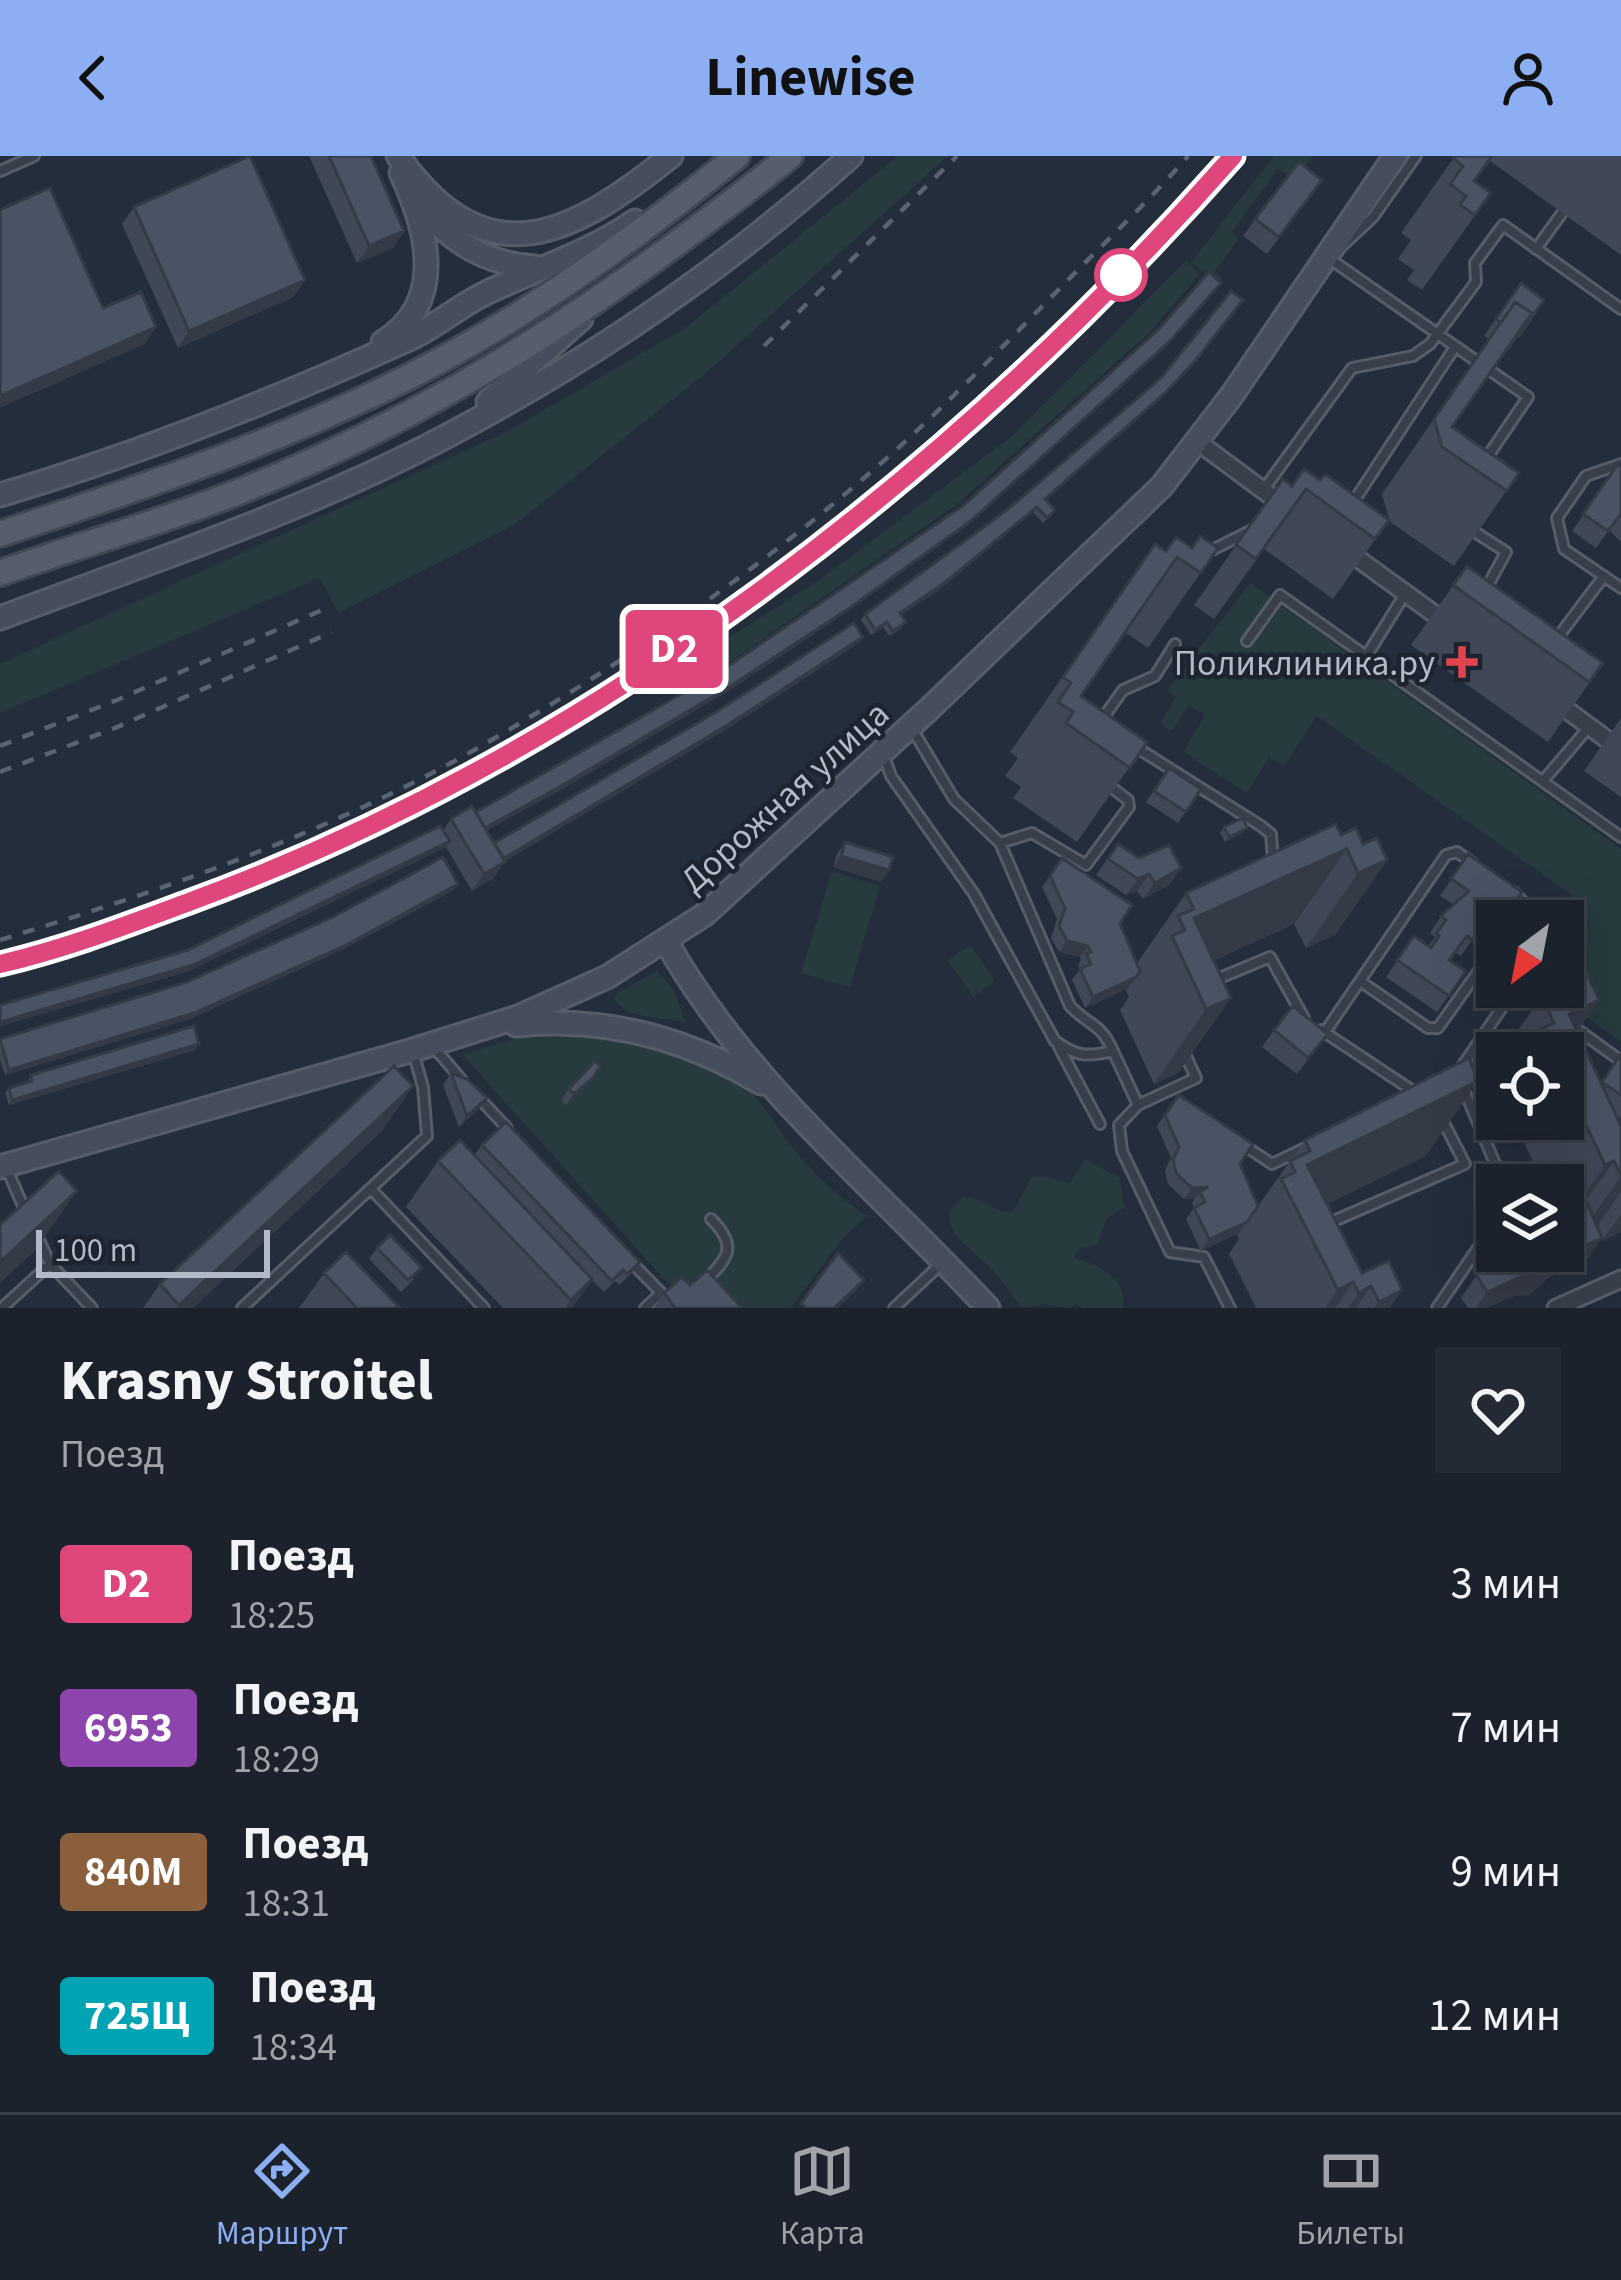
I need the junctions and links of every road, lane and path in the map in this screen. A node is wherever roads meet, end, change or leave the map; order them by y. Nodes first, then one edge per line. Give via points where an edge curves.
1 (34, 156) edge
2 (396, 156) edge
3 (671, 156) edge
4 (733, 156) edge
5 (790, 156) edge
6 (851, 156) edge
7 (1395, 156) edge
8 (1416, 156) edge
9 (0, 171) edge
10 (412, 195) junction
11 (1562, 213) dead end
12 (1536, 249) junction
13 (1327, 256) junction
14 (543, 267) junction
15 (608, 294) junction
16 (1621, 309) edge
17 (1437, 334) junction
18 (1455, 347) junction
19 (343, 366) junction
20 (446, 437) junction
21 (1198, 442) junction
22 (1621, 464) edge
23 (1475, 475) edge
24 (1264, 490) junction
25 (0, 495) edge
26 (1292, 511) junction
27 (1342, 519) edge
28 (1311, 525) edge
29 (1468, 527) dead end
30 (0, 535) edge
31 (1330, 538) edge
32 (1198, 567) edge
33 (0, 573) edge
34 (1604, 576) junction
35 (1621, 588) edge
36 (1406, 593) junction
37 (1483, 593) edge
38 (0, 618) edge
39 (1460, 634) edge
40 (1246, 641) dead end
41 (1175, 644) dead end
42 (1551, 646) edge
43 (1367, 655) junction
44 (1541, 691) edge
45 (910, 726) junction
46 (1590, 726) junction
47 (1111, 731) edge
48 (1130, 743) edge
49 (1621, 750) edge
50 (882, 751) junction
51 (1094, 773) edge
52 (1543, 782) junction
53 (1621, 837) edge
54 (1000, 844) junction
55 (1274, 861) edge
56 (1490, 875) edge
57 (1505, 886) edge
58 (1524, 900) edge
59 (666, 941) junction
60 (1476, 975) edge
61 (1360, 981) junction
62 (1204, 984) edge
63 (1502, 1008) edge
64 (1560, 1017) edge
65 (486, 1028) junction
66 (1325, 1032) junction
67 (1589, 1038) junction
68 (1178, 1040) dead end
69 (1055, 1041) junction
70 (1584, 1043) edge
71 (422, 1047) junction
72 (1113, 1051) junction
73 (1621, 1061) edge
74 (1163, 1093) junction
75 (779, 1094) junction
76 (1138, 1105) junction
77 (1181, 1105) edge
78 (1397, 1105) edge
79 (1435, 1106) edge
80 (1100, 1124) dead end
81 (1235, 1140) edge
82 (520, 1142) edge
83 (1314, 1144) edge
84 (1495, 1164) edge
85 (3, 1166) edge
86 (371, 1189) junction
87 (712, 1219) dead end
88 (1320, 1227) edge
89 (1476, 1251) edge
90 (629, 1259) edge
91 (944, 1261) junction
92 (50, 1264) junction
93 (1621, 1279) edge
94 (702, 1283) edge
95 (661, 1293) junction
96 (688, 1295) edge
97 (252, 1298) junction
98 (2, 1308) edge
99 (92, 1308) edge
100 (242, 1308) edge
101 (261, 1308) edge
102 (484, 1308) edge
103 (645, 1308) edge
104 (676, 1308) edge
105 (894, 1308) edge
106 (988, 1308) edge
107 (1230, 1308) edge
108 (1437, 1308) edge
109 (1556, 1308) edge

1 - 9 lane
2 - 3 street via 456,216 510,234 538,234 576,223
2 - 10 street
4 - 14 street via 616,234
4 - 30 main road via 538,302 380,392 220,460
5 - 15 main road
6 - 20 street via 698,282
7 - 13 street, Дорожная улица
8 - 13 lane via 1373,217
10 - 14 street via 457,242 510,266
10 - 19 street via 428,253 426,286 393,336
11 - 12 lane
12 - 16 lane
12 - 17 lane via 1503,226
13 - 17 lane
13 - 21 street, Дорожная улица
14 - 19 street
15 - 20 street
15 - 33 main road via 394,421 242,490
17 - 18 lane
17 - 24 lane via 1413,356 1352,368
18 - 23 lane via 1528,398
18 - 27 lane
19 - 25 street via 205,425
20 - 38 street via 274,514
21 - 24 street
21 - 45 street, Дорожная улица via 1128,521
22 - 34 lane via 1586,476 1557,518 1564,549
24 - 26 street
26 - 28 street
26 - 32 lane via 1212,549
29 - 37 lane via 1506,552
31 - 36 street
34 - 35 lane
34 - 42 lane
36 - 39 street
36 - 43 lane
40 - 43 lane via 1280,595
41 - 47 lane via 1156,676 1131,684 1110,706 1099,723
43 - 52 lane
44 - 46 street
45 - 50 street, Дорожная улица
45 - 54 lane via 954,799
46 - 49 street
46 - 52 lane
48 - 55 lane via 1271,834
50 - 59 street, Дорожная улица
50 - 69 lane
51 - 54 lane via 1129,807 1086,865 1032,833
52 - 53 lane
54 - 72 lane via 1070,1006 1103,1029
56 - 61 lane via 1450,852
57 - 58 lane
59 - 65 street, Дорожная улица via 578,991
59 - 75 street via 698,997
60 - 61 lane via 1438,1028
61 - 66 lane
62 - 66 lane via 1270,957 1302,1017
63 - 84 lane via 1457,1073
64 - 67 lane
65 - 71 street, Дорожная улица
65 - 75 street via 620,1028 696,1049
66 - 78 lane via 1418,1095
67 - 70 lane
67 - 73 lane
68 - 74 lane via 1196,1078
69 - 72 lane via 1086,1057
69 - 80 lane
71 - 82 lane
71 - 85 street, Дорожная улица
71 - 86 lane via 427,1136
72 - 76 lane
74 - 76 lane
74 - 77 lane
75 - 91 street
76 - 107 lane via 1119,1125 1122,1151 1170,1252 1204,1258
79 - 88 lane via 1466,1164
81 - 83 lane via 1272,1164
85 - 92 lane
86 - 97 lane
86 - 102 lane
87 - 94 lane via 729,1246
89 - 108 lane
90 - 95 lane
91 - 105 lane
91 - 106 street
92 - 98 lane
92 - 99 lane
93 - 109 street
95 - 103 lane
95 - 104 lane
96 - 104 lane
97 - 100 lane
97 - 101 lane

